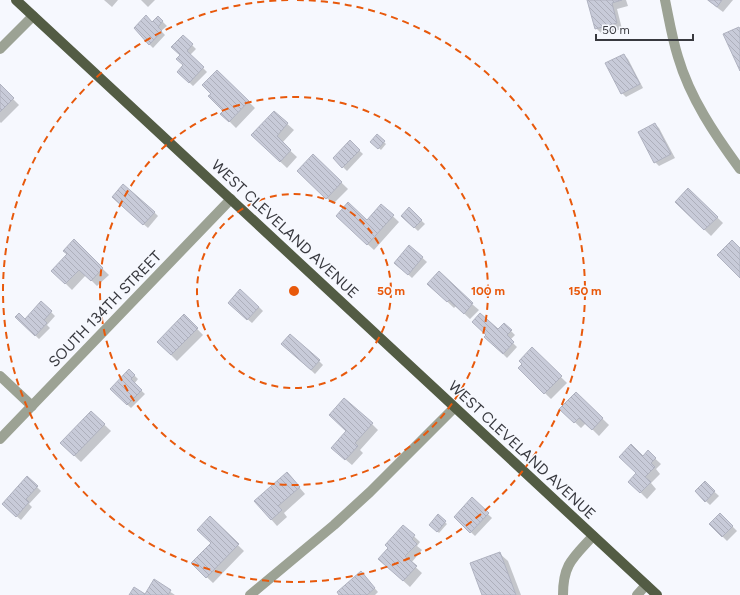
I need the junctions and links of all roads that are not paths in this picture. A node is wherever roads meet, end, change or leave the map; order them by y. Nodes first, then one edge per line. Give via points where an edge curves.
1 (665, 0) edge
2 (22, 2) edge
3 (33, 16) junction
4 (0, 49) edge
5 (740, 169) edge
6 (231, 199) junction
7 (0, 376) edge
8 (32, 406) junction
9 (454, 408) junction
10 (0, 439) edge
11 (593, 536) junction
12 (646, 585) junction
13 (250, 595) edge
14 (564, 595) edge
15 (637, 595) edge
16 (657, 595) edge

1 - 5 street via 678,58 688,82 714,131
2 - 3 main road, WEST CLEVELAND AVENUE
3 - 4 street
3 - 6 main road, WEST CLEVELAND AVENUE
6 - 8 street, SOUTH 134TH STREET
6 - 9 main road, WEST CLEVELAND AVENUE
7 - 8 street
8 - 10 street, SOUTH 134TH STREET
9 - 11 main road, WEST CLEVELAND AVENUE
9 - 13 street via 334,526
11 - 12 main road, WEST CLEVELAND AVENUE
11 - 14 street via 569,563 563,578
12 - 15 street
12 - 16 main road, WEST CLEVELAND AVENUE

